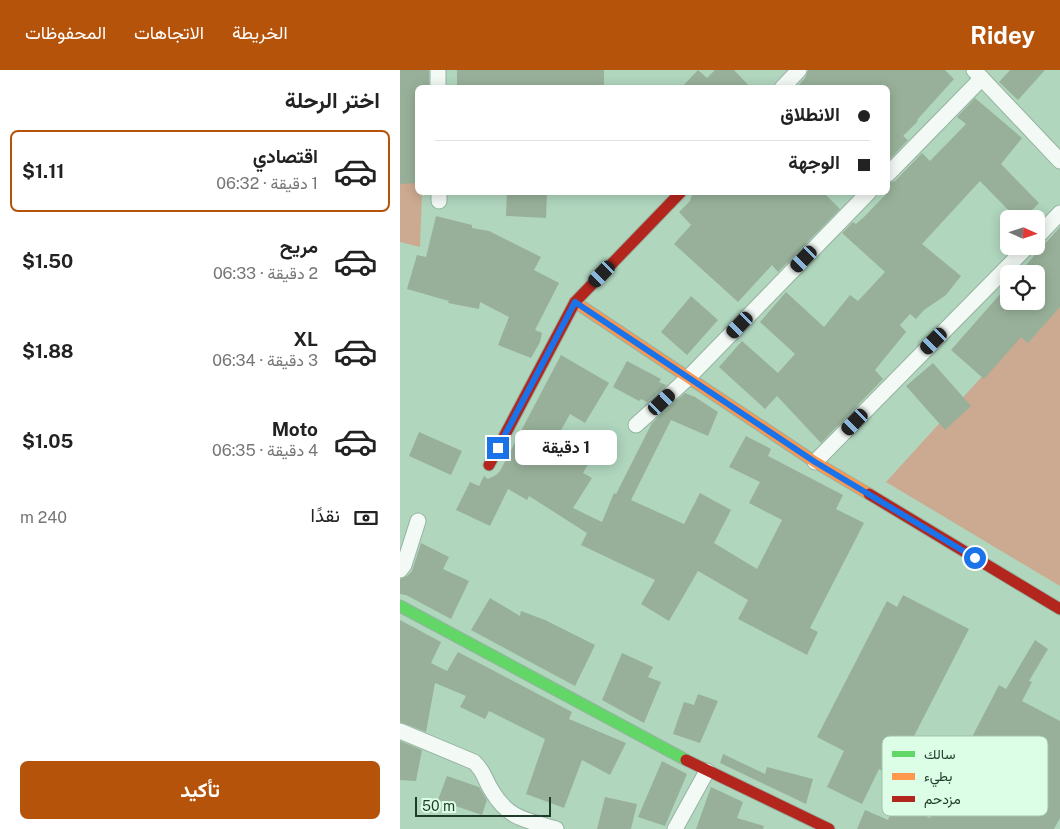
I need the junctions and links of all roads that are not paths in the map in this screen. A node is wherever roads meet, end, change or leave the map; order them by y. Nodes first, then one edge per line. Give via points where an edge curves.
1 (438, 70) edge
2 (799, 70) edge
3 (978, 74) edge
4 (438, 85) edge
5 (785, 85) edge
6 (1060, 161) edge
7 (890, 172) edge
8 (678, 195) edge
9 (867, 195) edge
10 (1060, 214) edge
11 (1045, 229) edge
12 (1019, 255) edge
13 (575, 302) junction
14 (688, 378) junction
15 (636, 425) dead end
16 (815, 462) junction
17 (489, 465) dead end
18 (418, 521) dead end
19 (400, 570) edge
20 (400, 606) edge
21 (1060, 609) edge
22 (400, 731) edge
23 (707, 771) junction
24 (556, 829) edge
25 (675, 829) edge
26 (829, 829) edge

1 - 4 street
2 - 5 street
3 - 6 street
3 - 7 street
8 - 13 street
9 - 14 street
10 - 11 street
12 - 16 street
13 - 14 street
13 - 17 street
14 - 15 street
14 - 16 street
16 - 21 street
18 - 19 street
20 - 23 street
22 - 24 street via 474,762 506,810 514,816
23 - 25 street
23 - 26 street

